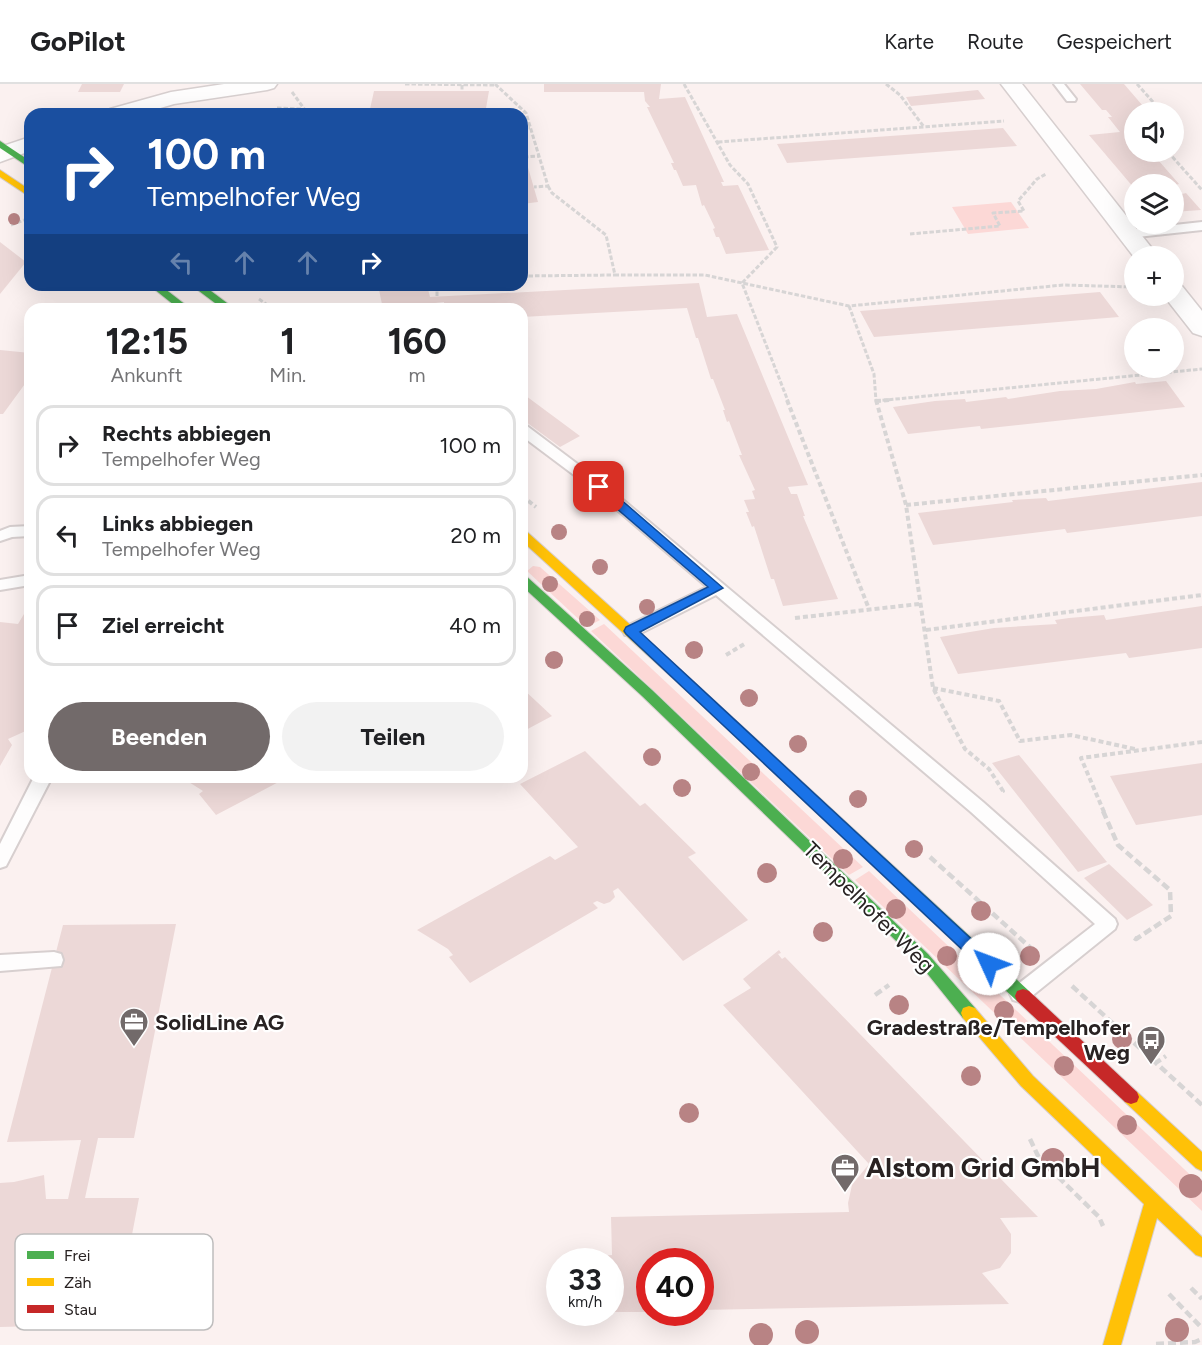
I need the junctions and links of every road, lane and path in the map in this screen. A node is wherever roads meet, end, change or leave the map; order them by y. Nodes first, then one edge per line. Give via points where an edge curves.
1 (267, 84) edge
2 (405, 84) edge
3 (495, 84) edge
4 (684, 84) edge
5 (886, 84) edge
6 (1011, 84) edge
7 (1059, 84) edge
8 (1137, 84) edge
9 (462, 85) edge
10 (290, 89) dead end
11 (404, 91) dead end
12 (462, 91) dead end
13 (1071, 99) dead end
14 (1153, 102) edge
15 (139, 108) edge
16 (304, 108) edge
17 (521, 108) edge
18 (528, 120) edge
19 (1004, 121) dead end
20 (530, 128) joint
21 (924, 128) junction
22 (718, 142) junction
23 (10, 149) edge
24 (539, 156) junction
25 (528, 157) edge
26 (24, 160) edge
27 (1177, 162) edge
28 (0, 172) edge
29 (1047, 173) dead end
30 (548, 186) junction
31 (534, 187) dead end
32 (24, 190) edge
33 (1202, 190) edge
34 (24, 219) edge
35 (11, 225) dead end
36 (1202, 226) edge
37 (1184, 228) edge
38 (1124, 229) edge
39 (910, 234) dead end
40 (1128, 234) edge
41 (1138, 246) edge
42 (615, 275) junction
43 (528, 276) edge
44 (742, 283) junction
45 (1124, 287) edge
46 (162, 291) edge
47 (204, 291) edge
48 (436, 291) edge
49 (436, 297) dead end
50 (178, 303) edge
51 (222, 303) edge
52 (1184, 305) edge
53 (849, 306) junction
54 (1202, 328) edge
55 (1202, 369) edge
56 (876, 401) junction
57 (528, 434) edge
58 (1202, 474) edge
59 (906, 506) junction
60 (24, 531) edge
61 (0, 536) edge
62 (528, 540) edge
63 (535, 546) junction
64 (528, 550) edge
65 (24, 581) edge
66 (528, 584) edge
67 (0, 585) edge
68 (717, 588) junction
69 (1202, 595) edge
70 (919, 604) junction
71 (869, 609) junction
72 (766, 630) junction
73 (926, 630) junction
74 (631, 631) junction
75 (726, 655) dead end
76 (933, 688) junction
77 (1202, 742) edge
78 (1140, 750) junction
79 (40, 783) edge
80 (977, 807) junction
81 (0, 861) edge
82 (1108, 924) junction
83 (54, 960) dead end
84 (0, 963) edge
85 (889, 985) dead end
86 (1020, 994) junction
87 (875, 995) dead end
88 (1166, 1056) dead end
89 (1151, 1066) dead end
90 (1026, 1128) dead end
91 (1202, 1163) edge
92 (1153, 1202) junction
93 (1104, 1229) dead end
94 (1202, 1249) edge
95 (1167, 1292) dead end
96 (1202, 1328) edge
97 (1202, 1339) edge
98 (1153, 1344) edge
99 (1112, 1345) edge

1 - 15 street via 181,96
2 - 9 path
2 - 11 path
3 - 9 path
3 - 17 path
4 - 22 path
5 - 21 path via 900,95
6 - 38 street
7 - 13 lane
8 - 14 path
9 - 12 path
10 - 16 path
18 - 20 path
19 - 21 path
20 - 24 path
21 - 22 path via 849,130
22 - 44 path via 730,165 748,184 777,247
23 - 26 street
24 - 25 path
24 - 30 path
27 - 33 path
28 - 32 street
29 - 39 path via 1034,180 1018,201 1024,211 993,213 1000,226
30 - 31 path
30 - 42 path via 606,234
34 - 35 path
36 - 37 lane
40 - 41 street
42 - 43 path
42 - 44 path via 705,275
44 - 53 path
44 - 71 path
45 - 53 path via 1063,285
46 - 50 street
47 - 51 street
48 - 49 path
52 - 54 street
53 - 56 path via 874,374
55 - 56 path
56 - 59 path
57 - 68 lane via 599,487
58 - 59 path
59 - 70 path
60 - 61 lane
62 - 63 street, Tempelhofer Weg
63 - 64 street
63 - 74 street, Tempelhofer Weg
65 - 67 lane
66 - 92 street, Tempelhofer Weg via 923,958 1027,1081
68 - 72 lane
68 - 74 lane
69 - 73 path
70 - 71 path
70 - 73 path
71 - 72 path via 791,618
72 - 75 path
72 - 80 lane
73 - 76 path
74 - 86 street, Tempelhofer Weg
76 - 78 path via 999,701 1020,741 1071,735
76 - 80 path via 964,748 989,769 1003,791
77 - 78 path
78 - 82 path via 1081,758 1118,845 1170,890 1171,916 1136,939
79 - 81 lane
80 - 82 lane
82 - 86 lane
83 - 84 lane
85 - 87 path
86 - 91 street, Tempelhofer Weg
88 - 89 path
90 - 93 path via 1040,1158 1099,1217
92 - 94 street, Tempelhofer Weg
92 - 99 street
95 - 96 path
97 - 98 path

